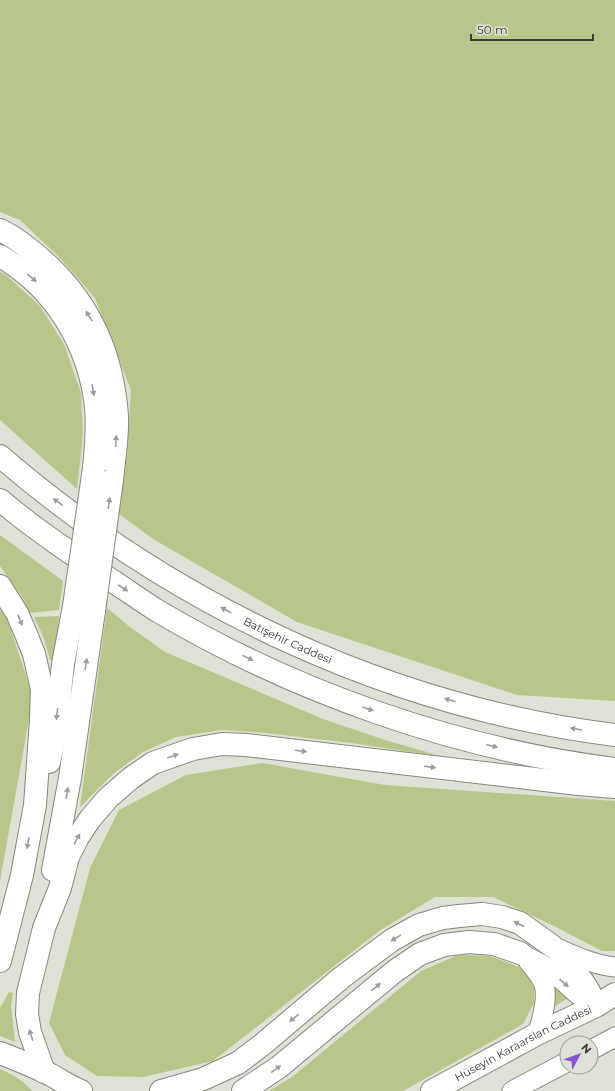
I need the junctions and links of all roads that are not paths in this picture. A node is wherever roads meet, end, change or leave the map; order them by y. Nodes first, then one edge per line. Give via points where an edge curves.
1 (0, 230) edge
2 (0, 256) edge
3 (0, 456) edge
4 (103, 474) junction
5 (0, 500) edge
6 (0, 586) edge
7 (84, 608) junction
8 (615, 735) edge
9 (615, 769) edge
10 (615, 787) edge
11 (35, 805) junction
12 (44, 928) junction
13 (552, 946) junction
14 (520, 953) junction
15 (0, 961) edge
16 (615, 967) edge
17 (615, 994) edge
18 (596, 1006) junction
19 (537, 1034) junction
20 (615, 1037) edge
21 (599, 1046) edge
22 (0, 1053) edge
23 (559, 1066) edge
24 (51, 1080) edge
25 (81, 1091) edge
26 (161, 1091) edge
27 (243, 1091) edge
28 (432, 1091) edge
29 (513, 1091) edge

4 -> 1 main road via 116,444 117,416 109,366 94,324 60,277 39,257
2 -> 4 main road via 16,265 36,282 58,306 84,352 96,408 96,438
8 -> 3 main road, Batışehir Caddesi via 479,709 416,691 304,648 212,604 175,582 108,539 29,481
4 - 7 main road, bridge
5 -> 9 main road via 65,550 156,610 310,687 376,712 449,735 520,753
6 -> 11 main road via 17,613 26,634 34,654 42,689
7 -> 11 main road via 63,664 56,731 48,768
12 -> 7 main road via 68,785
12 -> 10 main road via 60,888 68,857 90,819 108,798 153,763 193,749 222,744 253,745
11 -> 15 main road via 22,875
24 -> 12 main road via 30,1032 27,1014 28,993
13 - 16 street via 582,959
13 - 18 street via 586,981
13 -> 26 main road via 520,924 502,917 482,914 459,916 418,925 392,940 341,978 238,1063 203,1079
14 -> 18 street via 547,967 577,994
14 - 19 street via 538,972 544,984 545,1005
27 -> 14 main road via 279,1067 395,971 420,954 444,945 469,942 494,944
17 - 18 main road, Hüseyin Karaarslan Caddesi
18 - 19 main road, Hüseyin Karaarslan Caddesi
19 - 28 main road, Hüseyin Karaarslan Caddesi
20 - 21 street
22 - 24 main road
23 - 29 street
24 - 25 main road

